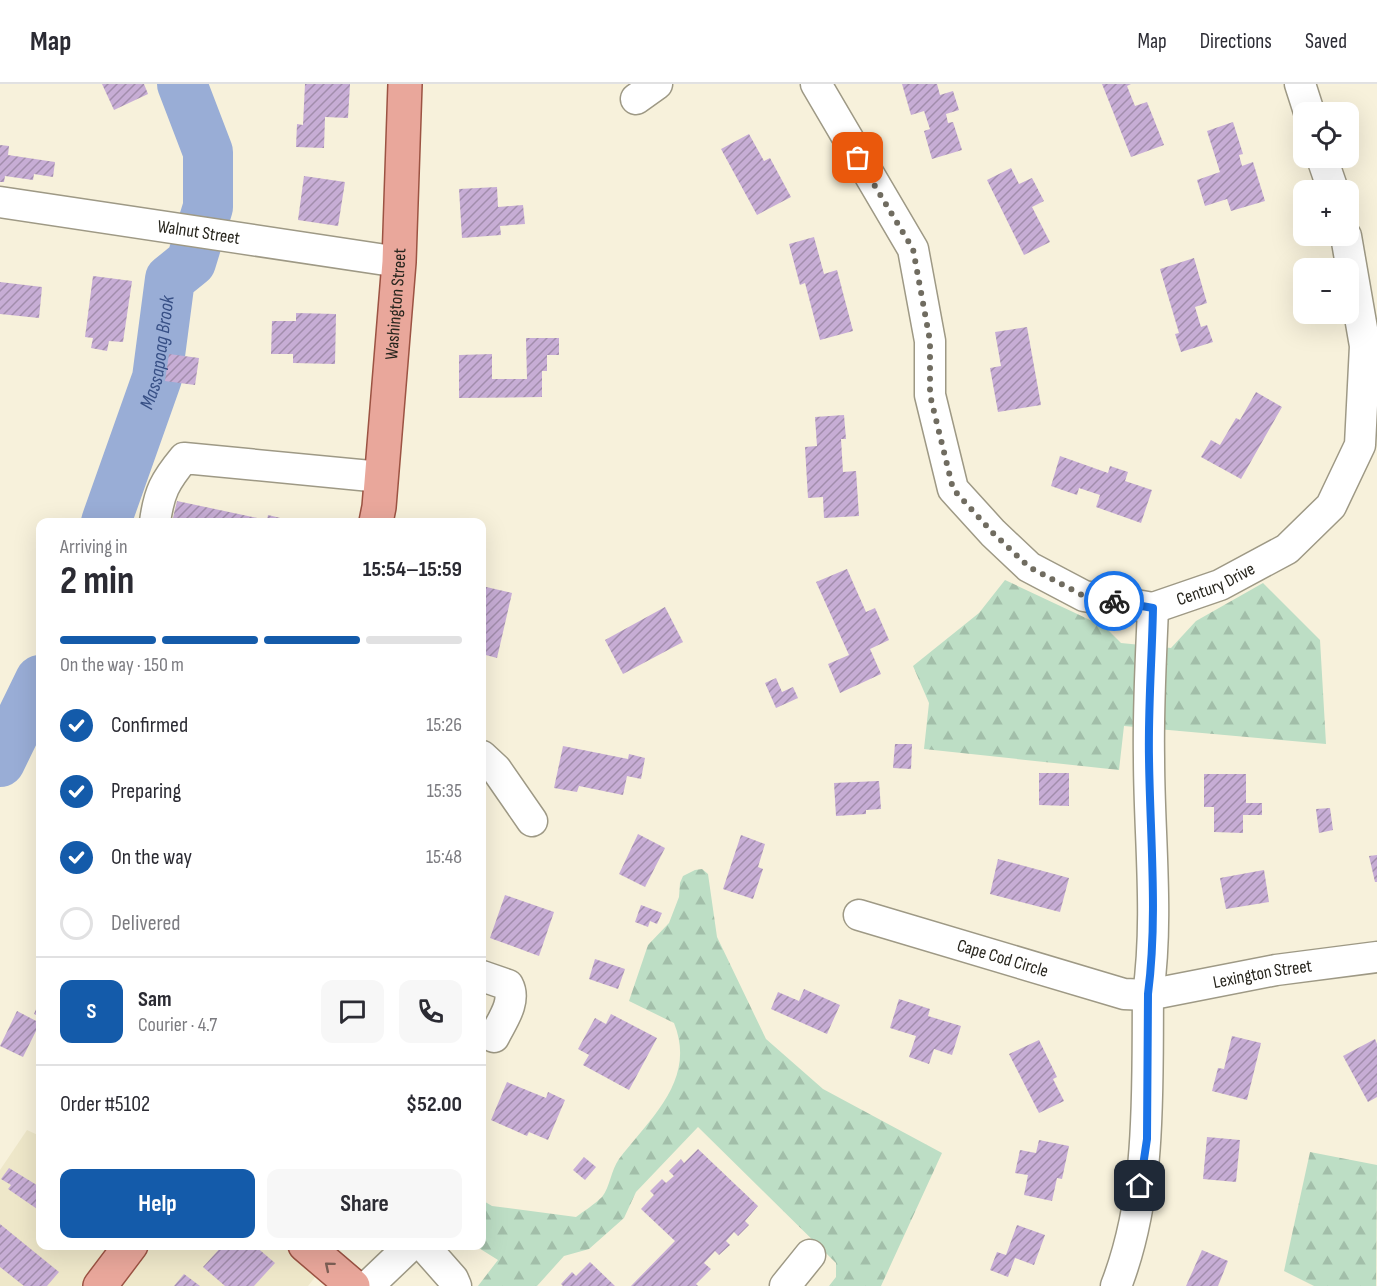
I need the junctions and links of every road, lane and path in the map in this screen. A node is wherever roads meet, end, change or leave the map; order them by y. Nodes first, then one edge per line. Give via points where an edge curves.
1 (405, 84) edge
2 (816, 84) edge
3 (1300, 84) edge
4 (1306, 102) edge
5 (0, 202) edge
6 (1348, 246) edge
7 (399, 262) junction
8 (381, 477) junction
9 (156, 518) edge
10 (376, 518) edge
11 (1153, 608) junction
12 (486, 760) edge
13 (532, 820) dead end
14 (859, 915) dead end
15 (1377, 957) edge
16 (486, 977) edge
17 (1148, 994) junction
18 (494, 1037) dead end
19 (127, 1250) edge
20 (310, 1250) edge
21 (406, 1250) edge
22 (428, 1250) edge
23 (810, 1255) dead end
24 (100, 1286) edge
25 (353, 1286) edge
26 (368, 1286) edge
27 (456, 1286) edge
28 (785, 1286) edge
29 (1116, 1286) edge

1 - 7 main road, Washington Street
2 - 11 street, Century Drive via 913,249 930,341 930,395 953,489 1029,567 1084,596
3 - 4 street
5 - 7 street, Walnut Street
6 - 11 street, Century Drive via 1365,346 1360,445 1331,506 1287,549 1220,585
7 - 8 main road, Washington Street
8 - 9 street via 184,458 166,479
8 - 10 main road, Washington Street
11 - 17 street via 1149,757 1152,925
12 - 13 street
14 - 17 street, Cape Cod Circle via 1124,994
15 - 17 street, Lexington Street via 1276,970
16 - 18 street via 508,985 511,991 512,1000
17 - 29 street via 1147,1139 1137,1210
19 - 24 main road
25 -> 20 main road
21 - 26 street
22 - 27 street
23 - 28 street

